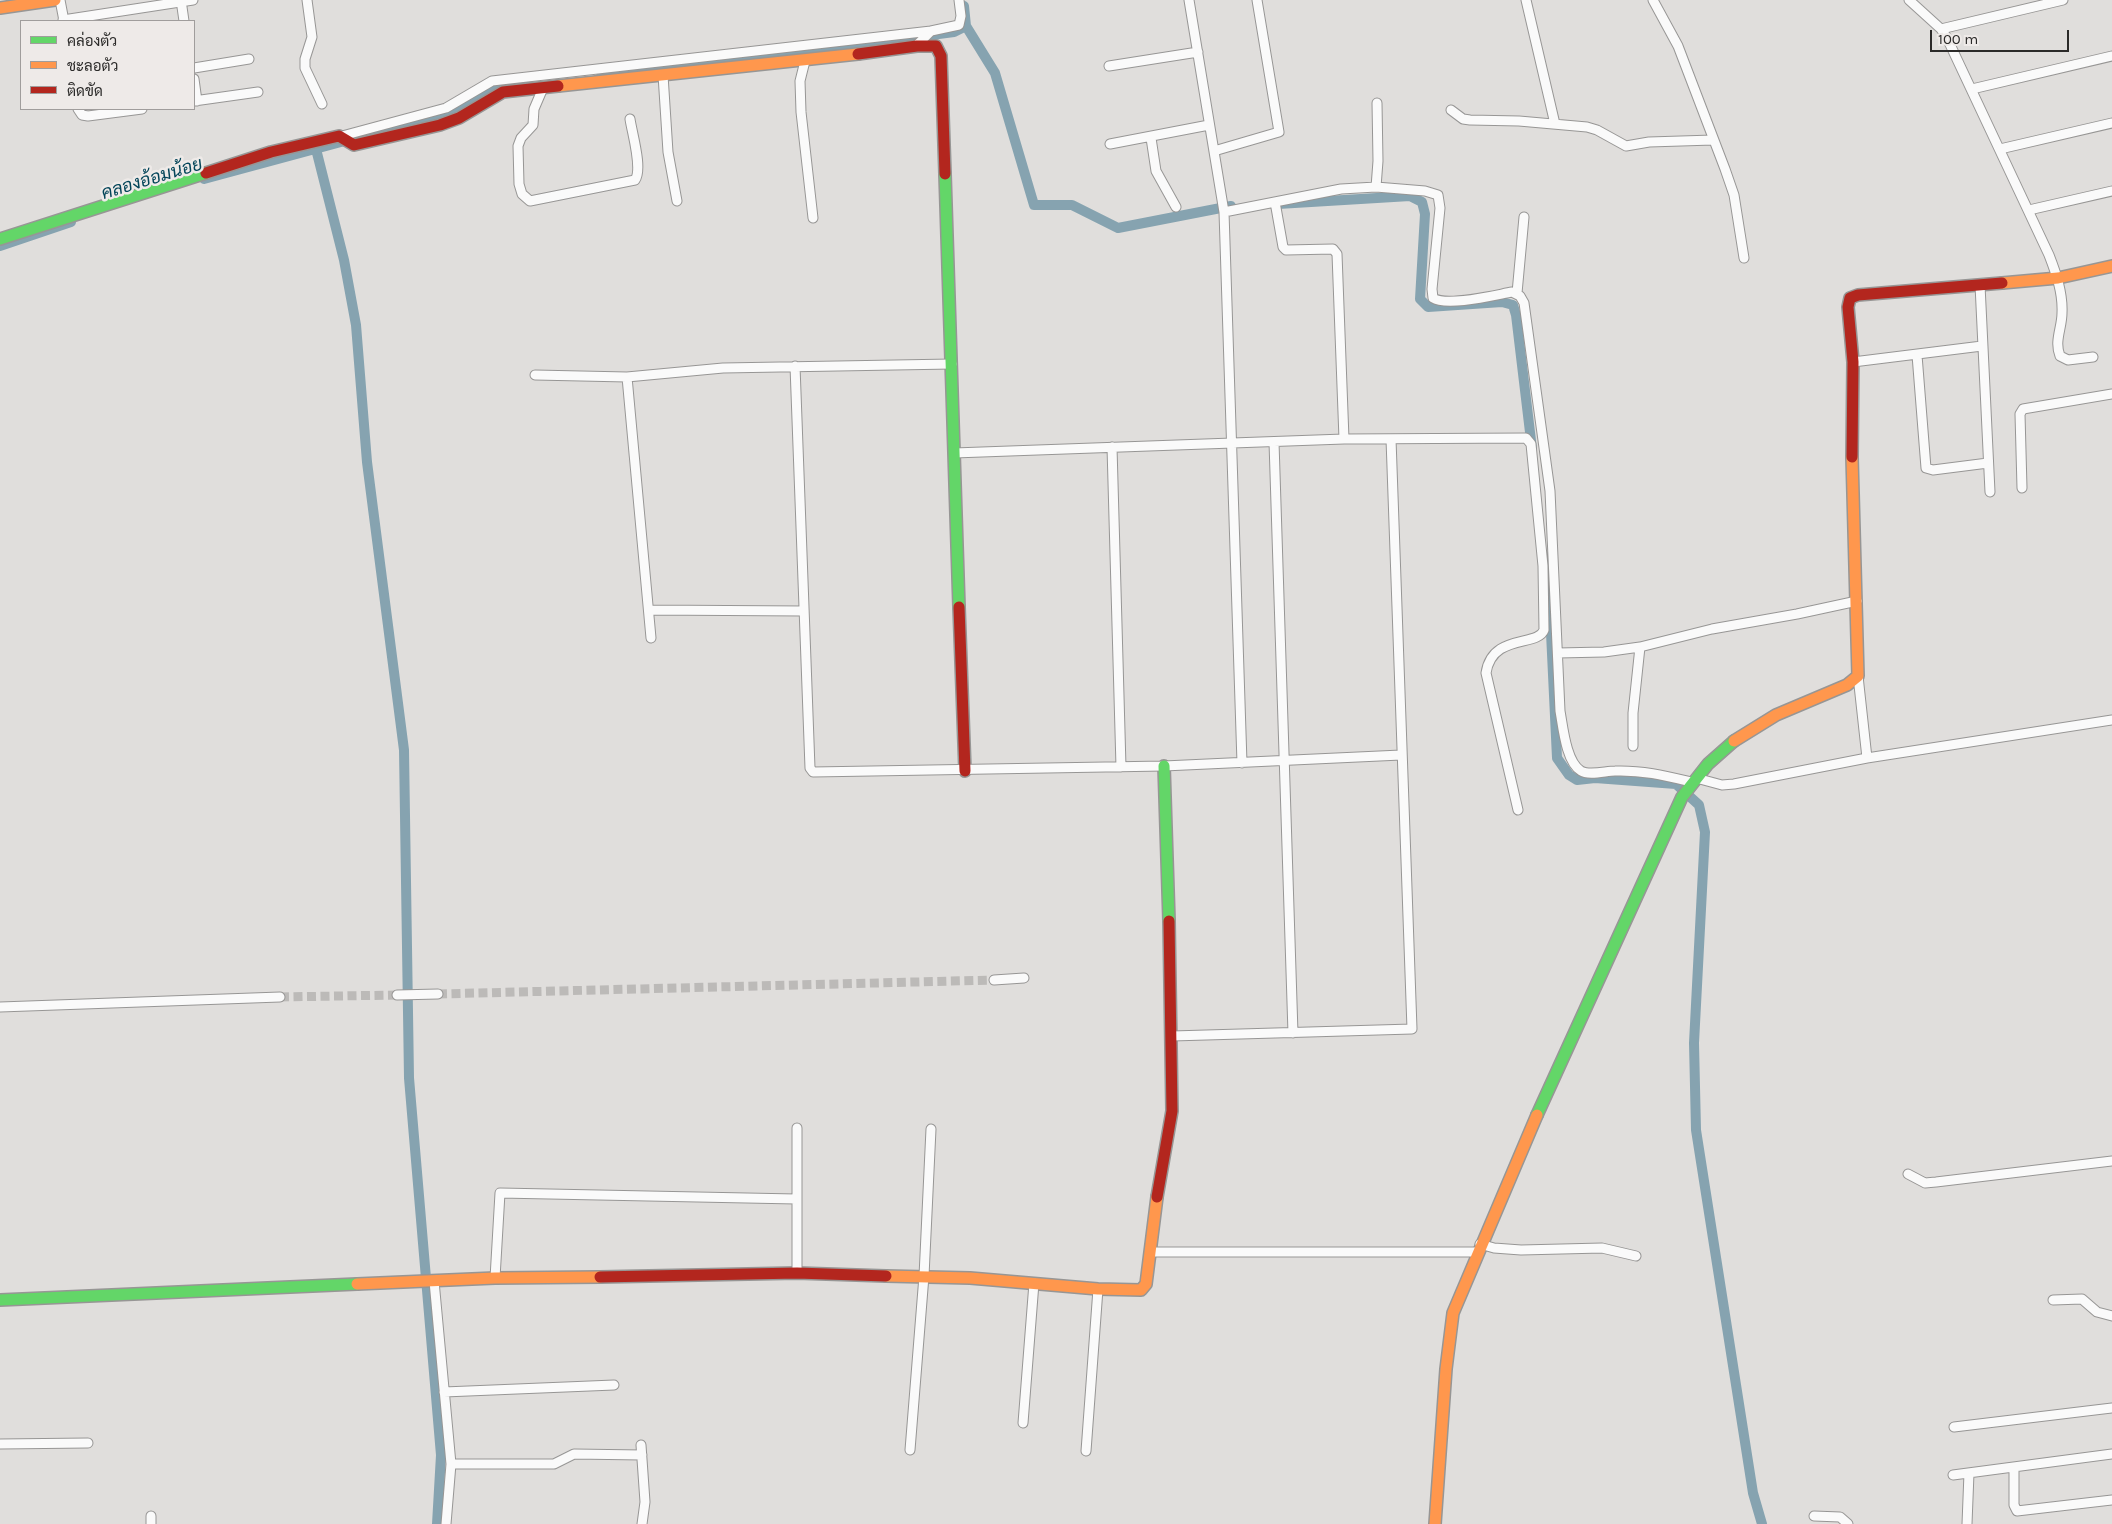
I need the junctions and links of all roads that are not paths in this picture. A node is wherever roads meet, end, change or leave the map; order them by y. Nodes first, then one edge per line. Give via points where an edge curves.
1 (55, 0) edge
2 (60, 0) edge
3 (193, 0) edge
4 (306, 0) edge
5 (959, 0) edge
6 (1189, 0) edge
7 (1257, 0) edge
8 (1526, 0) edge
9 (1653, 0) edge
10 (1909, 0) edge
11 (2064, 0) edge
12 (181, 1) edge
13 (0, 8) edge
14 (63, 20) edge
15 (69, 20) edge
16 (184, 20) edge
17 (1941, 29) junction
18 (929, 32) junction
19 (918, 45) junction
20 (1198, 52) junction
21 (2112, 56) edge
22 (249, 59) dead end
23 (805, 61) junction
24 (1109, 66) dead end
25 (195, 68) edge
26 (663, 75) junction
27 (543, 88) junction
28 (1972, 89) junction
29 (258, 92) dead end
30 (196, 101) edge
31 (1378, 103) dead end
32 (322, 104) dead end
33 (79, 110) edge
34 (134, 110) edge
35 (1451, 110) dead end
36 (630, 119) dead end
37 (2112, 123) edge
38 (1555, 124) junction
39 (1209, 125) junction
40 (1151, 138) junction
41 (346, 139) junction
42 (1712, 140) junction
43 (1110, 144) dead end
44 (2000, 149) junction
45 (1214, 151) junction
46 (1376, 187) junction
47 (2112, 191) edge
48 (677, 201) dead end
49 (1275, 202) junction
50 (1176, 207) dead end
51 (1224, 209) junction
52 (2029, 210) junction
53 (812, 218) dead end
54 (1524, 218) dead end
55 (0, 239) edge
56 (1744, 258) dead end
57 (2112, 266) edge
58 (2058, 278) junction
59 (1980, 285) junction
60 (1517, 293) junction
61 (1982, 346) junction
62 (1917, 355) junction
63 (2093, 357) dead end
64 (1853, 362) junction
65 (952, 364) junction
66 (795, 366) junction
67 (535, 375) dead end
68 (627, 376) junction
69 (2112, 394) edge
70 (1344, 439) junction
71 (1391, 439) junction
72 (1274, 442) junction
73 (1230, 444) junction
74 (1112, 447) junction
75 (954, 452) junction
76 (1988, 463) junction
77 (2022, 488) dead end
78 (1990, 492) dead end
79 (1857, 601) junction
80 (649, 610) junction
81 (804, 611) junction
82 (651, 638) dead end
83 (1640, 647) junction
84 (1558, 653) junction
85 (1858, 676) junction
86 (2112, 720) edge
87 (1633, 746) dead end
88 (1401, 755) junction
89 (1867, 758) junction
90 (1286, 761) junction
91 (1242, 763) junction
92 (1164, 766) junction
93 (1121, 767) junction
94 (966, 771) junction
95 (1692, 782) junction
96 (1518, 810) dead end
97 (1024, 978) dead end
98 (994, 980) tunnel mouth
99 (438, 994) tunnel mouth
100 (401, 995) tunnel mouth
101 (280, 997) tunnel mouth
102 (0, 1007) edge
103 (1293, 1033) junction
104 (1172, 1036) junction
105 (797, 1128) dead end
106 (931, 1129) dead end
107 (2112, 1161) edge
108 (1908, 1174) dead end
109 (796, 1199) junction
110 (1479, 1248) junction
111 (1150, 1252) junction
112 (1636, 1256) dead end
113 (797, 1273) junction
114 (924, 1276) junction
115 (495, 1278) junction
116 (429, 1281) junction
117 (1034, 1284) junction
118 (1098, 1289) junction
119 (0, 1300) edge
120 (2053, 1300) dead end
121 (2112, 1316) edge
122 (614, 1385) dead end
123 (444, 1392) junction
124 (2112, 1408) edge
125 (1023, 1423) dead end
126 (1954, 1427) dead end
127 (88, 1443) dead end
128 (0, 1444) edge
129 (910, 1450) dead end
130 (1086, 1451) dead end
131 (2112, 1454) edge
132 (451, 1464) junction
133 (2014, 1467) junction
134 (1969, 1473) junction
135 (1953, 1475) dead end
136 (2112, 1500) edge
137 (1814, 1516) dead end
138 (446, 1524) edge
139 (642, 1524) edge
140 (1435, 1524) edge
141 (1848, 1524) edge
142 (1967, 1524) edge

1 - 13 street
2 - 14 street
3 - 12 street
4 - 32 street via 312,37 305,68
5 - 18 street via 959,25
6 - 20 street
7 - 45 street via 1279,132
8 - 38 street
9 - 42 street via 1678,46
10 - 17 street
11 - 17 street
12 - 15 street
12 - 16 street
17 - 28 street
18 - 19 street
18 - 41 street via 492,81 446,108
19 - 23 street
19 - 65 street via 936,46 941,56
20 - 24 street
20 - 39 street
21 - 28 street
22 - 25 street
23 - 26 street
23 - 53 street via 800,81 801,112
26 - 27 street
26 - 48 street via 668,152
27 - 36 street via 534,109 533,125 518,146 519,184 522,194 530,201 635,180 638,162
27 - 41 street via 492,95 467,114 446,124 390,138
28 - 44 street
29 - 30 street
31 - 46 street
33 - 34 street via 88,116
35 - 38 street via 1470,120
37 - 44 street
38 - 42 street via 1597,130 1626,146
39 - 40 street
39 - 45 street
40 - 43 street
40 - 50 street via 1156,171
41 - 55 street via 271,152
42 - 56 street via 1734,195
44 - 52 street
45 - 51 street
46 - 49 street via 1341,189
46 - 60 street via 1438,195 1440,208 1433,298 1440,301
47 - 52 street
49 - 51 street
49 - 70 street via 1286,250 1336,251
51 - 73 street
52 - 58 street
54 - 60 street
57 - 58 street
58 - 59 street
58 - 63 street via 2062,311 2058,340 2060,356 2068,360
59 - 61 street
59 - 64 street via 1850,298
60 - 84 street via 1523,299 1550,491
61 - 62 street
61 - 76 street
62 - 64 street
62 - 76 street via 1926,468 1933,470
64 - 79 street
65 - 66 street
65 - 75 street
66 - 68 street
66 - 81 street
67 - 68 street
68 - 80 street
69 - 77 street via 2023,409 2020,414
70 - 71 street
70 - 72 street
71 - 88 street
71 - 96 street via 1514,437 1526,438 1531,444 1541,540 1544,630 1539,637 1504,646 1491,660 1486,673
72 - 73 street
72 - 90 street
73 - 74 street
73 - 91 street
74 - 75 street
74 - 93 street
75 - 94 street
76 - 78 street
79 - 83 street via 1712,629
79 - 85 street
80 - 81 street
80 - 82 street
81 - 94 street via 810,768 813,772
83 - 84 street
83 - 87 street
84 - 95 street via 1560,711 1566,744 1581,771 1645,772
85 - 89 street
85 - 95 street via 1847,685 1766,720 1741,737
86 - 89 street
88 - 90 street
88 - 103 street via 1412,1029
89 - 95 street via 1734,784
90 - 91 street
90 - 103 street
91 - 92 street
92 - 93 street
92 - 104 street
93 - 94 street
95 - 110 street via 1682,797 1558,1068
97 - 98 street
99 - 100 street
101 - 102 street
103 - 104 street
104 - 111 street via 1172,1111
105 - 109 street
106 - 114 street
107 - 108 street via 1936,1182 1925,1182
109 - 113 street
109 - 115 street via 500,1193
110 - 111 street
110 - 112 street via 1602,1248
110 - 140 street via 1453,1313 1450,1329
111 - 118 street via 1144,1288
113 - 114 street
113 - 115 street
114 - 117 street
114 - 129 street
115 - 116 street
116 - 119 street
116 - 123 street
117 - 118 street
117 - 125 street
118 - 130 street
120 - 121 street via 2082,1299 2103,1315
122 - 123 street
123 - 132 street
124 - 126 street
127 - 128 street
131 - 133 street
132 - 138 street
132 - 139 street via 554,1464 574,1454 641,1450 645,1502
133 - 134 street
133 - 136 street via 2014,1505 2017,1511
134 - 135 street
134 - 142 street
137 - 141 street via 1840,1517

